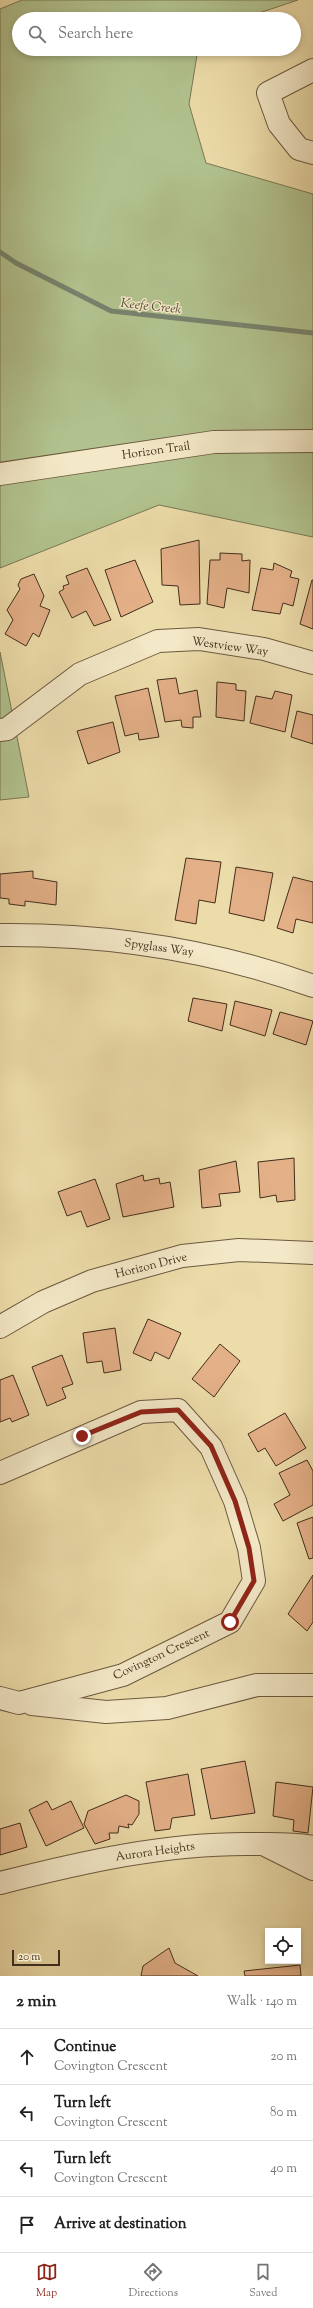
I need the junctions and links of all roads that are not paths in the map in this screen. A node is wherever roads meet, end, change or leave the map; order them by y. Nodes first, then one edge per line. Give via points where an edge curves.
1 (313, 70) edge
2 (313, 153) edge
3 (313, 441) edge
4 (0, 474) edge
5 (313, 663) edge
6 (0, 730) edge
7 (0, 935) edge
8 (313, 986) edge
9 (313, 1253) edge
10 (0, 1327) edge
11 (0, 1473) edge
12 (313, 1685) edge
13 (10, 1700) edge
14 (262, 1844) junction
15 (313, 1847) edge
16 (313, 1869) edge
17 (0, 1883) edge

1 - 2 street via 268,93 279,124 299,149
3 - 4 street, Horizon Trail via 214,442
5 - 6 street, Westview Way via 264,649 199,639 158,640 80,674 7,730
7 - 8 street, Spyglass Way via 87,937 203,953 277,973
9 - 10 street, Horizon Drive via 239,1250 182,1256 92,1281 43,1302
11 - 13 street, Covington Crescent via 141,1412 178,1410 211,1446 235,1501 249,1548 254,1581 230,1622 123,1675
12 - 13 street via 257,1685 167,1708 106,1712
14 - 15 street, Aurora Heights via 297,1844
14 - 16 street
14 - 17 street, Aurora Heights via 215,1843 145,1850

